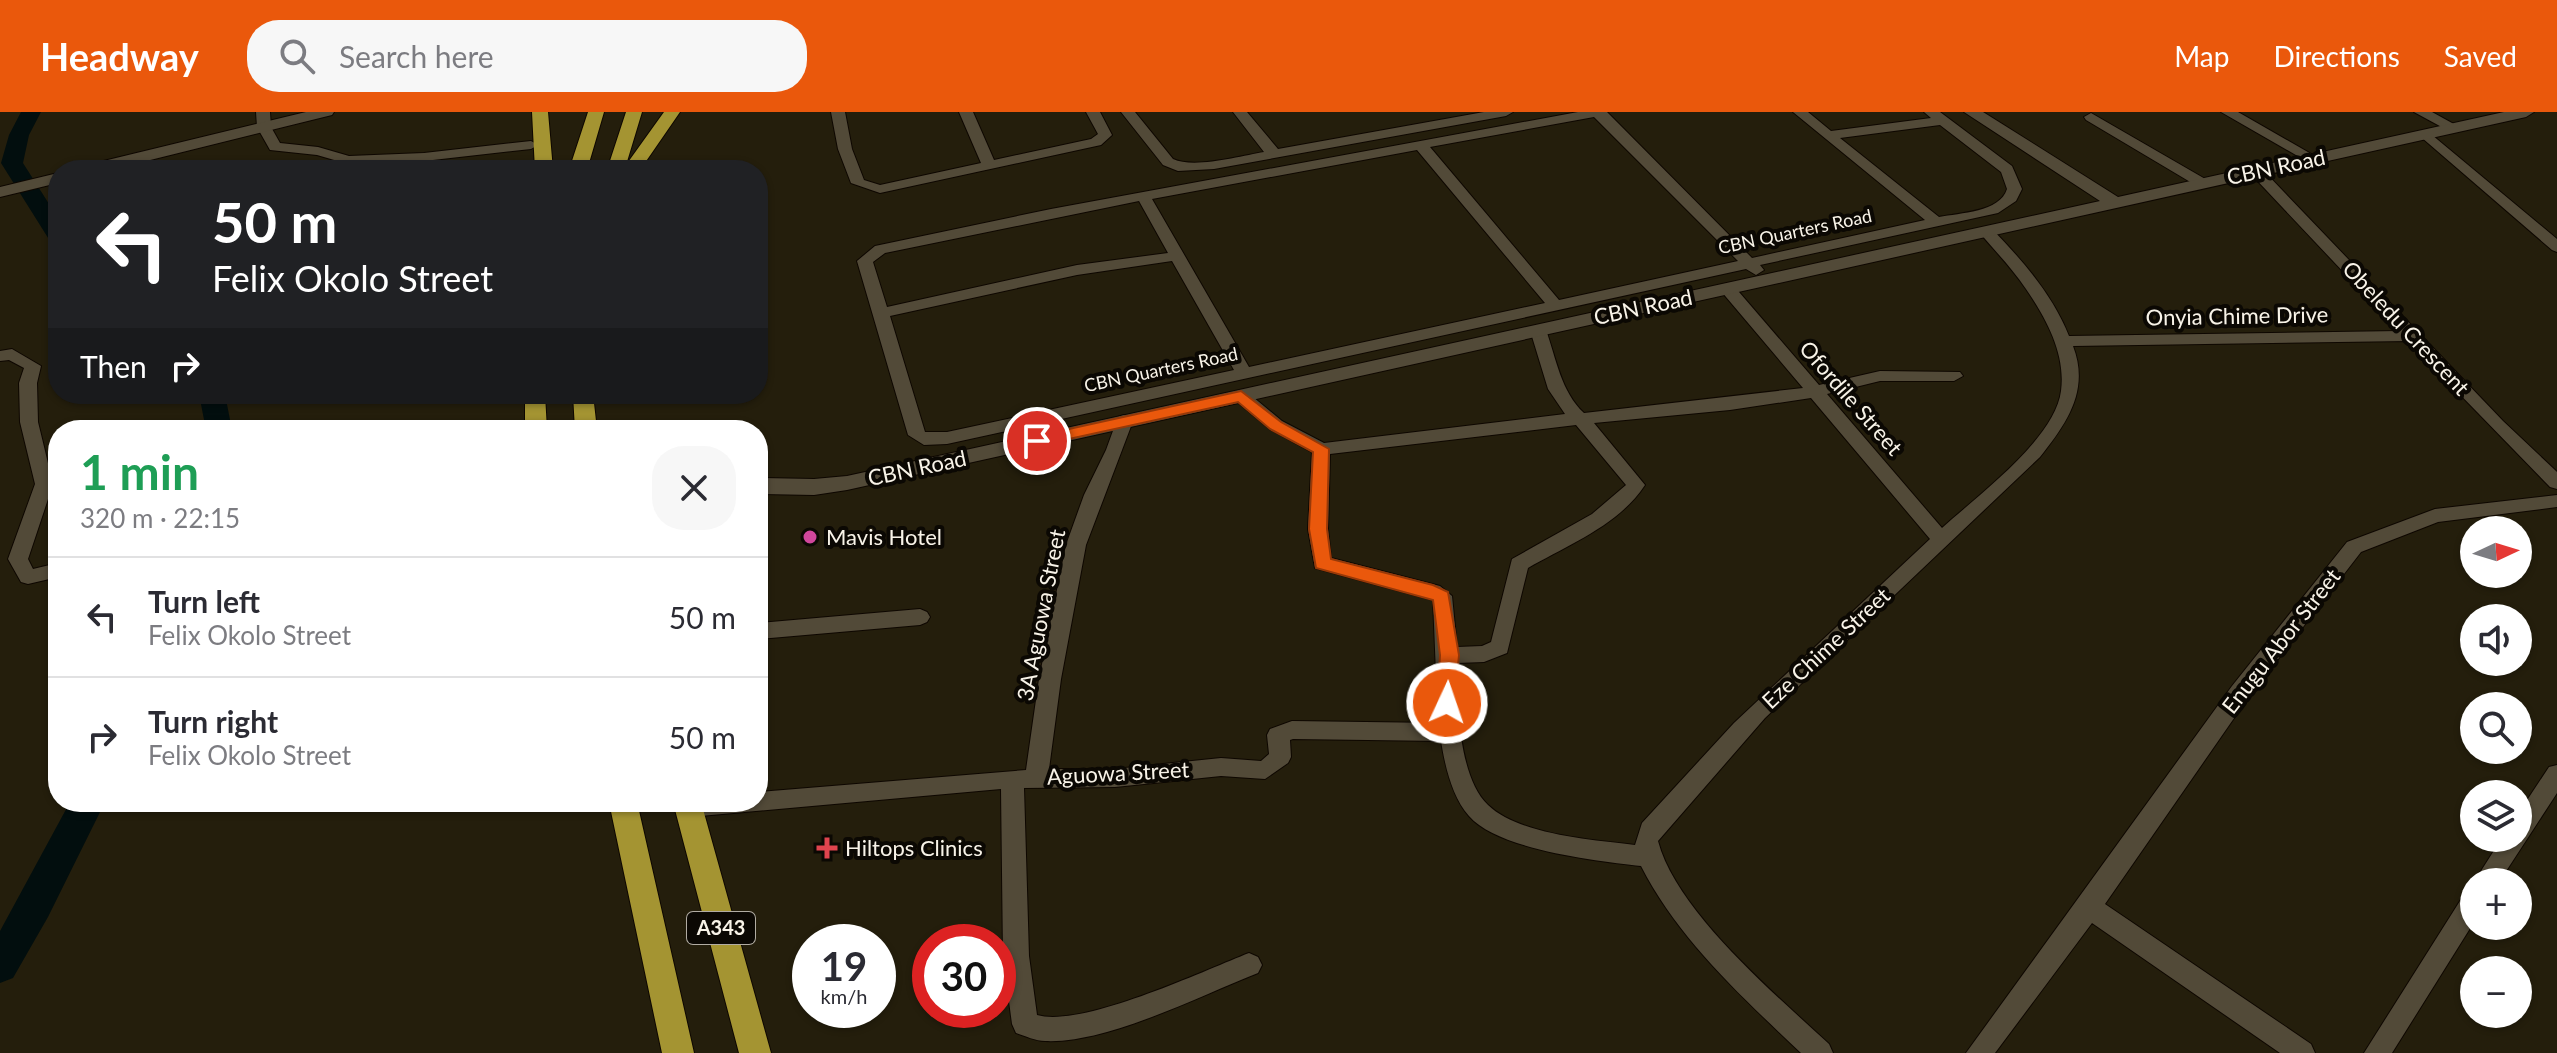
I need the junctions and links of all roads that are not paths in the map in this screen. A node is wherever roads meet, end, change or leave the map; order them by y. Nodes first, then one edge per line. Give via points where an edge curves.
1 (326, 112) edge
2 (540, 112) edge
3 (596, 112) edge
4 (634, 112) edge
5 (672, 112) edge
6 (838, 112) edge
7 (966, 112) edge
8 (1093, 112) edge
9 (1128, 112) edge
10 (1240, 112) edge
11 (1506, 112) edge
12 (1598, 112) edge
13 (1800, 112) edge
14 (1972, 112) edge
15 (2228, 112) edge
16 (2421, 112) edge
17 (2526, 112) edge
18 (1937, 116) edge
19 (2091, 117) dead end
20 (263, 120) edge
21 (2454, 128) junction
22 (2426, 134) junction
23 (1829, 135) junction
24 (1419, 143) junction
25 (531, 145) dead end
26 (1275, 154) junction
27 (2313, 159) junction
28 (129, 160) edge
29 (543, 160) edge
30 (581, 160) edge
31 (619, 160) edge
32 (638, 160) edge
33 (990, 166) junction
34 (2256, 171) junction
35 (48, 180) edge
36 (2202, 183) junction
37 (0, 192) edge
38 (1143, 196) junction
39 (2116, 203) junction
40 (1936, 222) junction
41 (1987, 232) junction
42 (2557, 247) edge
43 (1177, 256) junction
44 (1748, 263) junction
45 (1765, 280) junction
46 (1727, 288) junction
47 (1555, 305) junction
48 (880, 313) junction
49 (1538, 330) junction
50 (2413, 336) junction
51 (2062, 341) junction
52 (0, 356) edge
53 (1244, 373) junction
54 (1954, 376) dead end
55 (1815, 390) junction
56 (1241, 396) junction
57 (1578, 418) junction
58 (1124, 421) junction
59 (1321, 449) junction
60 (2557, 483) edge
61 (768, 486) edge
62 (2557, 501) edge
63 (1941, 539) junction
64 (48, 572) edge
65 (920, 617) dead end
66 (768, 630) edge
67 (1449, 655) junction
68 (1449, 732) junction
69 (2557, 774) edge
70 (1024, 778) junction
71 (768, 801) edge
72 (625, 812) edge
73 (690, 812) edge
74 (2532, 812) edge
75 (1648, 849) junction
76 (2089, 907) junction
77 (2460, 923) edge
78 (1249, 965) dead end
79 (678, 1053) edge
80 (755, 1053) edge
81 (1820, 1053) edge
82 (1979, 1053) edge
83 (2302, 1053) edge
84 (2377, 1053) edge

1 - 20 main road
2 - 29 highway
3 - 30 highway
4 - 31 highway
5 - 32 highway
6 - 33 street via 845,149 858,183 866,187 880,189
7 - 33 street
8 - 33 street via 1105,135 1096,142
9 - 26 street via 1158,152 1178,167
10 - 26 street
11 - 26 street
12 - 24 street, CBN Quarters Road
12 - 44 street
13 - 23 street
14 - 39 main road
15 - 27 street
16 - 21 street
17 - 21 main road, CBN Road
18 - 23 street
18 - 40 street, CBN Quarters Road via 2007,169 2015,192 1993,210
19 - 36 street
20 - 25 street via 275,147 348,160
20 - 28 main road
21 - 22 main road, CBN Road
22 - 27 main road, CBN Road
22 - 42 street
23 - 40 street
24 - 38 street, CBN Quarters Road
24 - 47 street
27 - 34 main road, CBN Road
34 - 36 main road, CBN Road
34 - 50 street, Obeledu Crescent
35 - 37 main road
36 - 39 main road, CBN Road
38 - 43 street
38 - 48 street, CBN Quarters Road via 880,249 865,261
39 - 41 main road, CBN Road
40 - 44 street, CBN Quarters Road
41 - 45 main road, CBN Road
41 - 51 street, Eze Chime Street via 2027,280
43 - 48 street via 1077,270
43 - 53 street
44 - 45 street
44 - 47 street, CBN Quarters Road
45 - 46 main road, CBN Road
46 - 49 main road, CBN Road
46 - 55 street, Ofordile Street
47 - 53 street, CBN Quarters Road
48 - 53 street, CBN Quarters Road via 917,435 924,439
49 - 56 main road, CBN Road
49 - 57 street via 1557,389
50 - 51 street, Onyia Chime Drive
50 - 60 street, Obeledu Crescent
51 - 63 street, Eze Chime Street via 2073,375 2063,411 2032,453
52 - 64 street via 12,354 33,366 29,422 44,484 18,559 28,577
54 - 55 street via 1880,376
55 - 57 street via 1708,407
55 - 63 street, Ofordile Street
56 - 58 main road, CBN Road
56 - 59 street via 1276,425
57 - 59 street
57 - 67 street via 1635,488 1565,541 1519,564 1500,647 1484,654
58 - 61 main road, CBN Road via 847,483
58 - 70 street, 3A Aguowa Street via 1076,545
59 - 67 street via 1322,563 1442,596
62 - 76 street, Enugu Abor Street via 2435,516 2354,547 2240,692
63 - 75 street, Eze Chime Street via 1732,739 1650,830
65 - 66 street
67 - 68 street
68 - 70 street, Aguowa Street via 1292,730 1278,735 1280,757 1265,770 1221,767 1115,778
68 - 75 street via 1472,803 1489,820 1583,850 1623,854
69 - 74 street
70 - 71 street, Aguowa Street
70 - 78 street, 3A Aguowa Street via 1016,956 1025,1024 1049,1031 1101,1022
72 - 79 highway, A343
73 - 80 highway, A343
75 - 81 street via 1684,912
76 - 82 street, Enugu Abor Street
76 - 83 street
77 - 84 street

